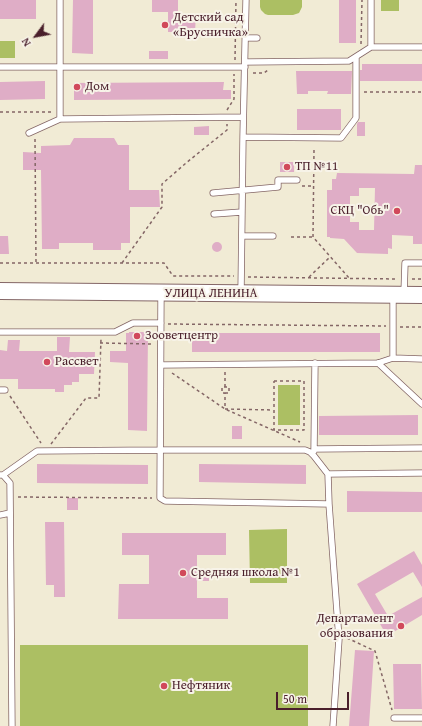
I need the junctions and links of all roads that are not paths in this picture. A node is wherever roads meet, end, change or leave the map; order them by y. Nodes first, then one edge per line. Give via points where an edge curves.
1 (60, 0) edge
2 (246, 0) edge
3 (371, 0) edge
4 (246, 38) junction
5 (257, 38) dead end
6 (371, 47) junction
7 (422, 47) edge
8 (356, 57) junction
9 (246, 65) junction
10 (0, 67) edge
11 (60, 67) junction
12 (243, 117) junction
13 (60, 119) junction
14 (29, 133) dead end
15 (243, 137) junction
16 (297, 180) dead end
17 (242, 190) junction
18 (213, 193) dead end
19 (242, 212) junction
20 (214, 214) dead end
21 (242, 236) junction
22 (273, 236) dead end
23 (422, 263) edge
24 (0, 291) edge
25 (161, 293) junction
26 (241, 294) junction
27 (399, 295) junction
28 (422, 295) edge
29 (161, 323) junction
30 (0, 332) edge
31 (393, 358) junction
32 (422, 358) edge
33 (315, 363) junction
34 (378, 363) junction
35 (161, 365) junction
36 (422, 404) edge
37 (422, 448) edge
38 (314, 449) junction
39 (160, 450) junction
40 (314, 456) junction
41 (422, 473) edge
42 (328, 474) junction
43 (2, 475) edge
44 (329, 504) junction
45 (10, 513) junction
46 (0, 515) edge
47 (394, 718) road end
48 (422, 718) edge
49 (12, 726) edge
50 (333, 726) edge

1 - 11 lane
2 - 4 lane
3 - 6 lane
4 - 5 lane
4 - 9 lane
6 - 7 lane
6 - 8 lane
8 - 9 lane via 349,61
8 - 15 lane via 356,118 341,138
9 - 11 lane
9 - 12 lane
10 - 11 lane
11 - 13 lane
12 - 13 lane
12 - 15 lane
13 - 14 lane
15 - 17 lane
16 - 17 lane via 278,180 278,187
17 - 18 lane
17 - 19 lane
19 - 20 lane
19 - 21 lane
21 - 22 lane
21 - 26 lane
23 - 27 lane via 405,263 405,279
24 - 25 main road, УЛИЦА ЛЕНИНА
25 - 26 main road, УЛИЦА ЛЕНИНА
25 - 29 lane
26 - 27 main road, УЛИЦА ЛЕНИНА
27 - 28 main road, УЛИЦА ЛЕНИНА
27 - 31 lane via 393,326
29 - 30 lane via 133,323 115,332
29 - 35 lane
31 - 32 lane
31 - 34 lane
33 - 34 lane
33 - 35 lane
33 - 38 lane
34 - 36 lane
35 - 39 lane
37 - 38 lane
38 - 40 lane
39 - 40 lane via 305,450
39 - 43 lane via 37,451
39 - 44 lane via 160,498 165,501
40 - 42 lane
41 - 42 lane
42 - 44 lane
43 - 45 lane via 10,483
44 - 50 lane via 338,634
45 - 46 lane
45 - 49 lane
47 - 48 lane

